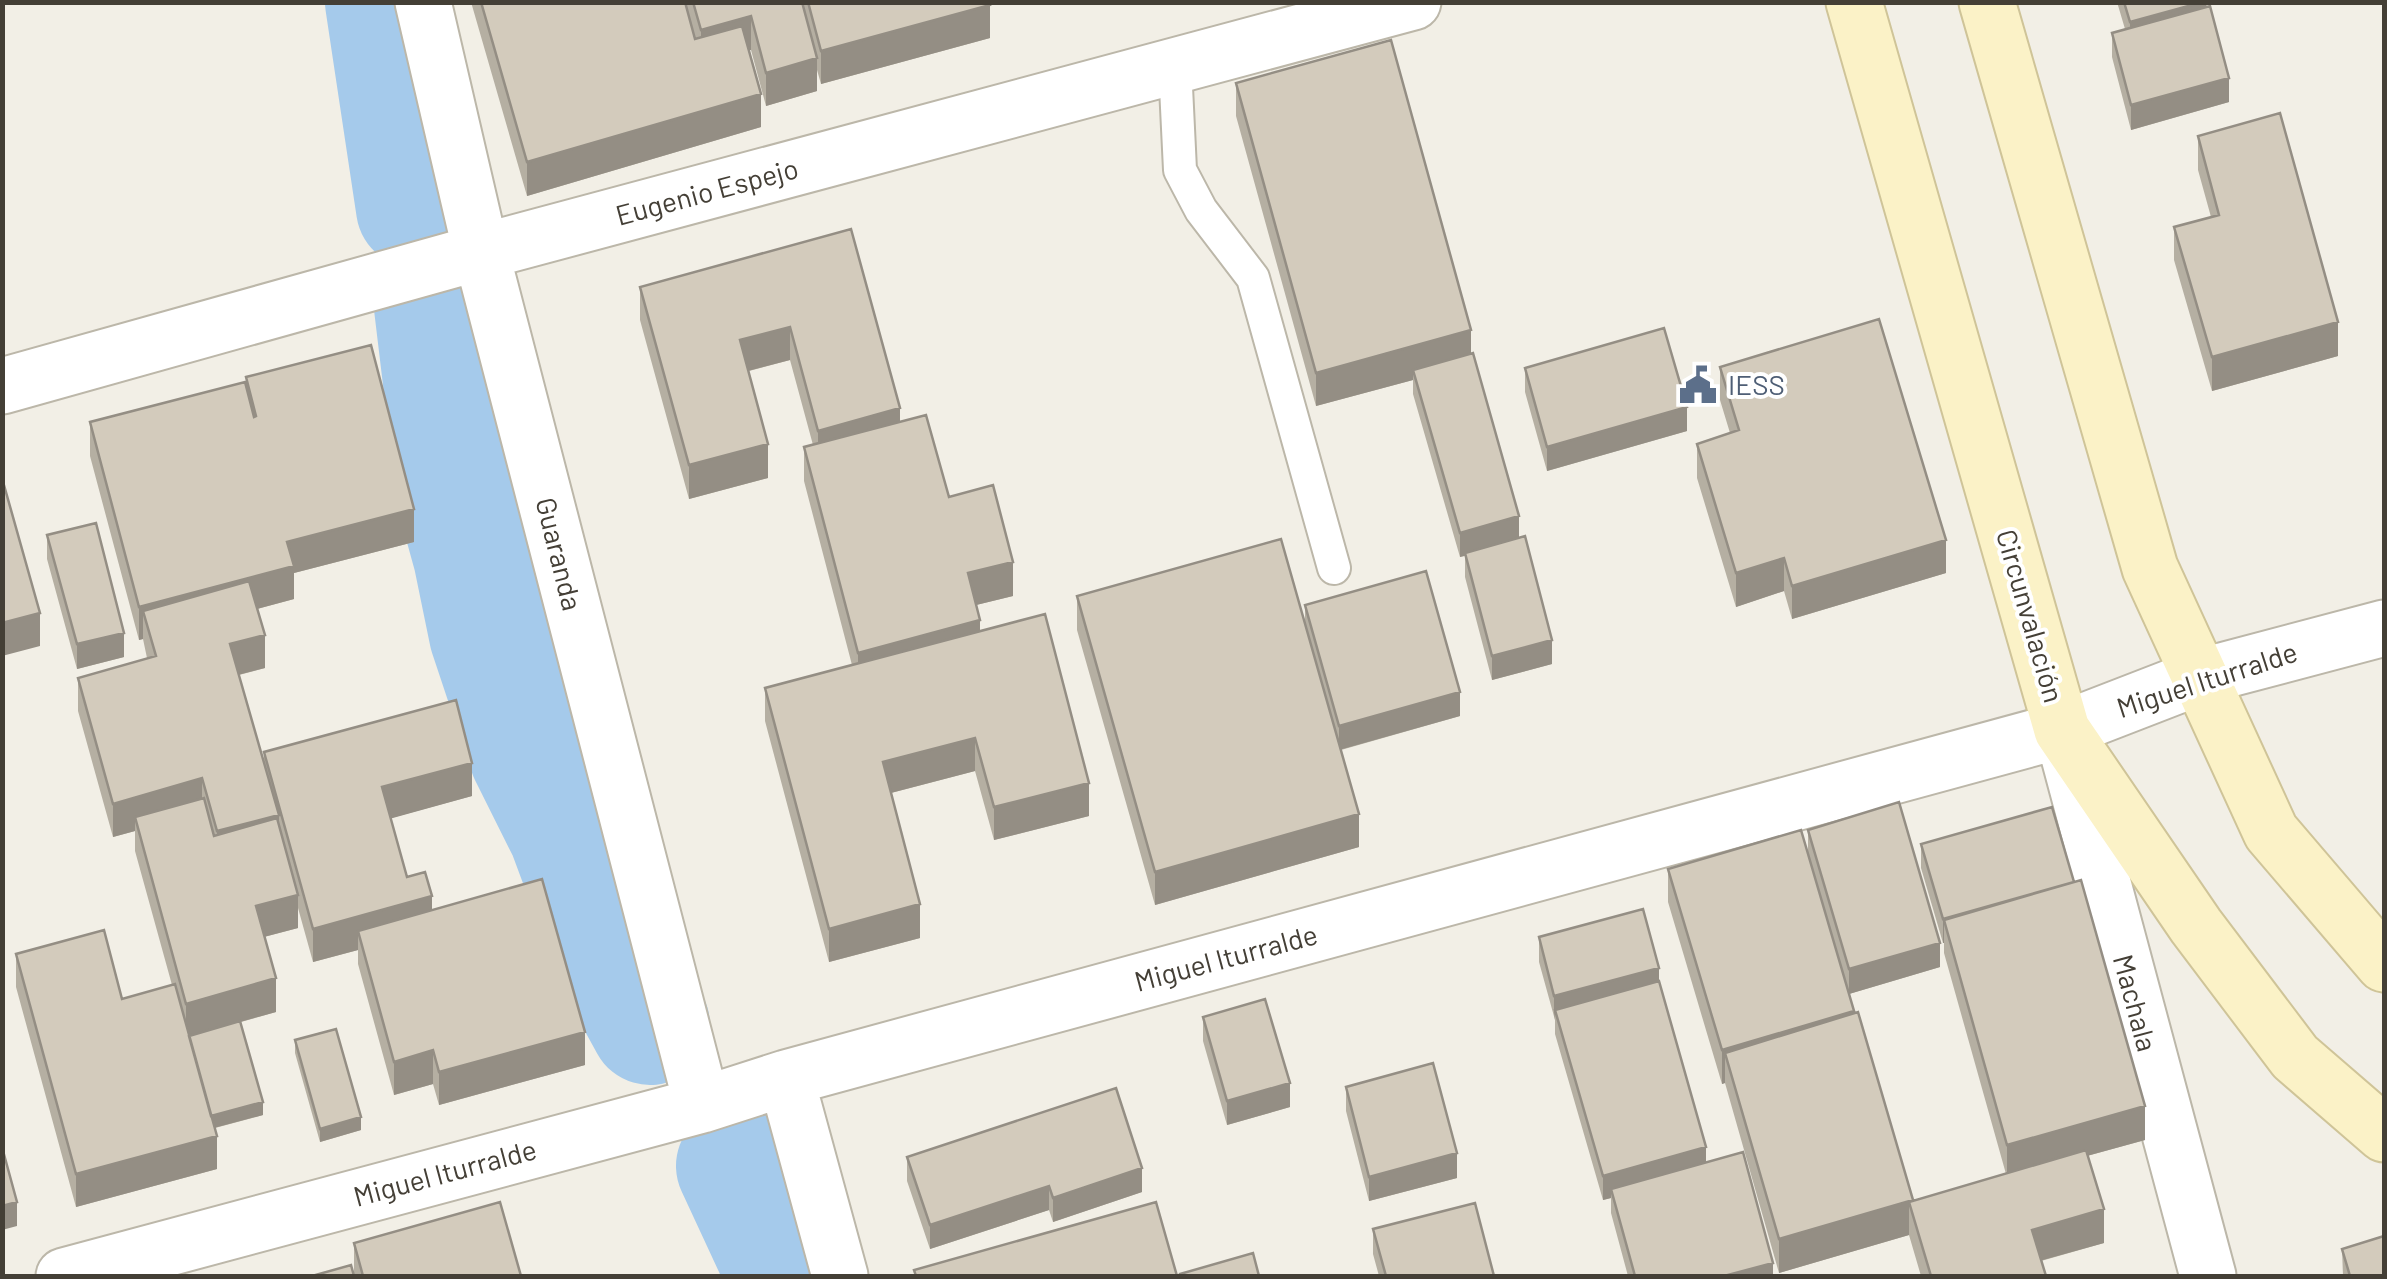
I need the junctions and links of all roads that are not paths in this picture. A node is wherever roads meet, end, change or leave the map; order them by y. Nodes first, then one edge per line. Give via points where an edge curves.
1 (423, 2) edge
2 (1413, 2) edge
3 (1854, 2) edge
4 (1987, 2) edge
5 (1175, 66) junction
6 (482, 252) junction
7 (2, 386) edge
8 (1334, 568) dead end
9 (2384, 628) edge
10 (2199, 676) junction
11 (2062, 730) junction
12 (2384, 964) edge
13 (786, 1078) junction
14 (702, 1104) junction
15 (2384, 1134) edge
16 (64, 1276) edge
17 (840, 1276) edge
18 (2208, 1276) edge

1 - 6 street, Guaranda
2 - 5 street, Eugenio Espejo
3 - 11 main road, Circunvalación
4 - 10 main road via 2150,568
5 - 6 street, Eugenio Espejo
5 - 8 lane via 1180,170 1201,210 1253,278
6 - 7 street, Eugenio Espejo
6 - 14 street, Guaranda
9 - 10 street, Miguel Iturralde
10 - 11 street, Miguel Iturralde
10 - 12 main road via 2271,832
11 - 13 street, Miguel Iturralde
11 - 15 main road, Circunvalación via 2295,1056
11 - 18 street, Machala
13 - 14 street, Miguel Iturralde
13 - 17 street
14 - 16 street, Miguel Iturralde

